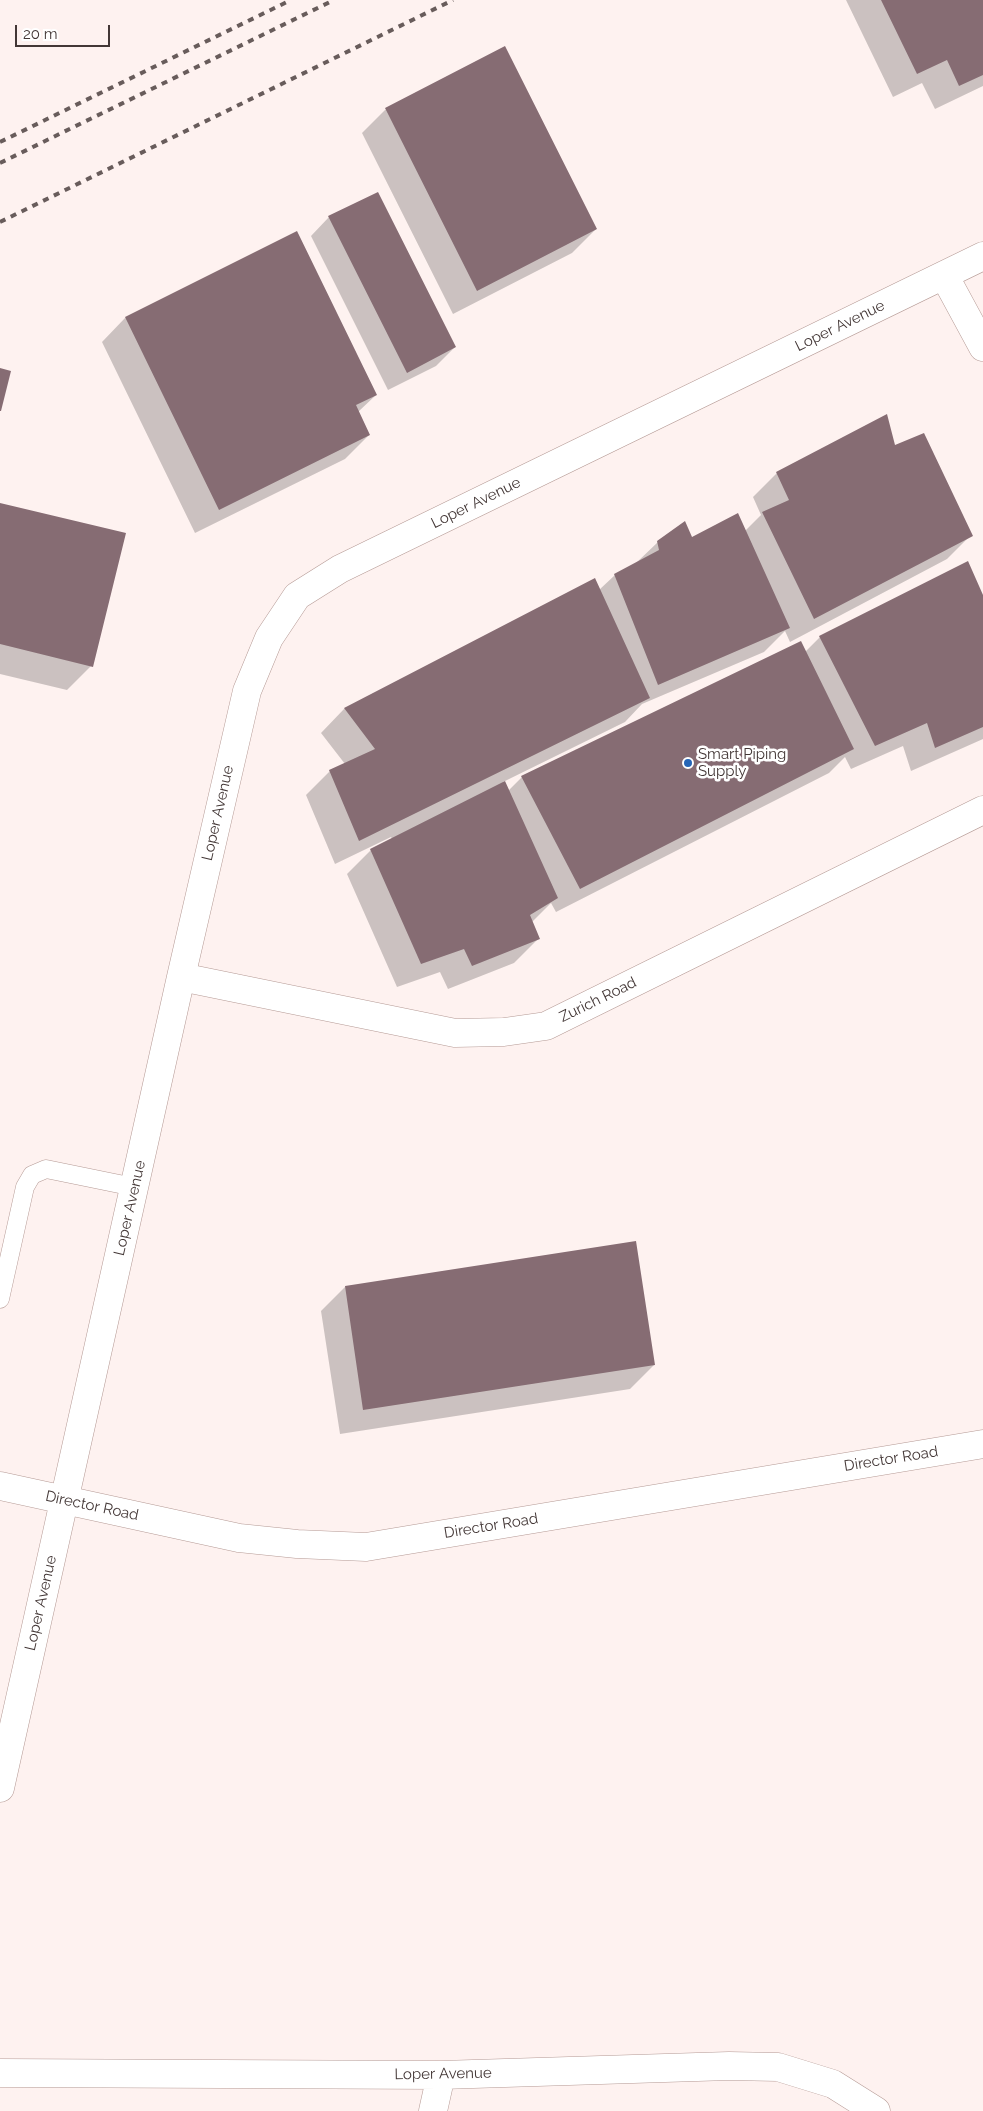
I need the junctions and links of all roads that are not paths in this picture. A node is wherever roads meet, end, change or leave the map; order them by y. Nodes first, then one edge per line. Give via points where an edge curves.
1 (983, 256) edge
2 (944, 275) junction
3 (983, 347) edge
4 (983, 810) edge
5 (181, 977) junction
6 (134, 1187) junction
7 (0, 1299) edge
8 (983, 1444) edge
9 (0, 1486) edge
10 (64, 1501) junction
11 (0, 1788) edge
12 (0, 2073) edge
13 (441, 2076) junction
14 (433, 2111) edge
15 (876, 2111) edge

1 - 2 street, Loper Avenue
2 - 3 street
2 - 5 street, Loper Avenue via 340,569 297,596 269,638 247,691
4 - 5 street, Zurich Road via 546,1026 504,1032 455,1033
5 - 6 street, Loper Avenue
6 - 7 lane via 46,1169 32,1175 25,1188
6 - 10 street, Loper Avenue
8 - 10 street, Director Road via 366,1547 238,1538
9 - 10 street, Director Road
10 - 11 street, Loper Avenue
12 - 13 street, Loper Avenue
13 - 14 street
13 - 15 street, Loper Avenue via 778,2067 833,2084

